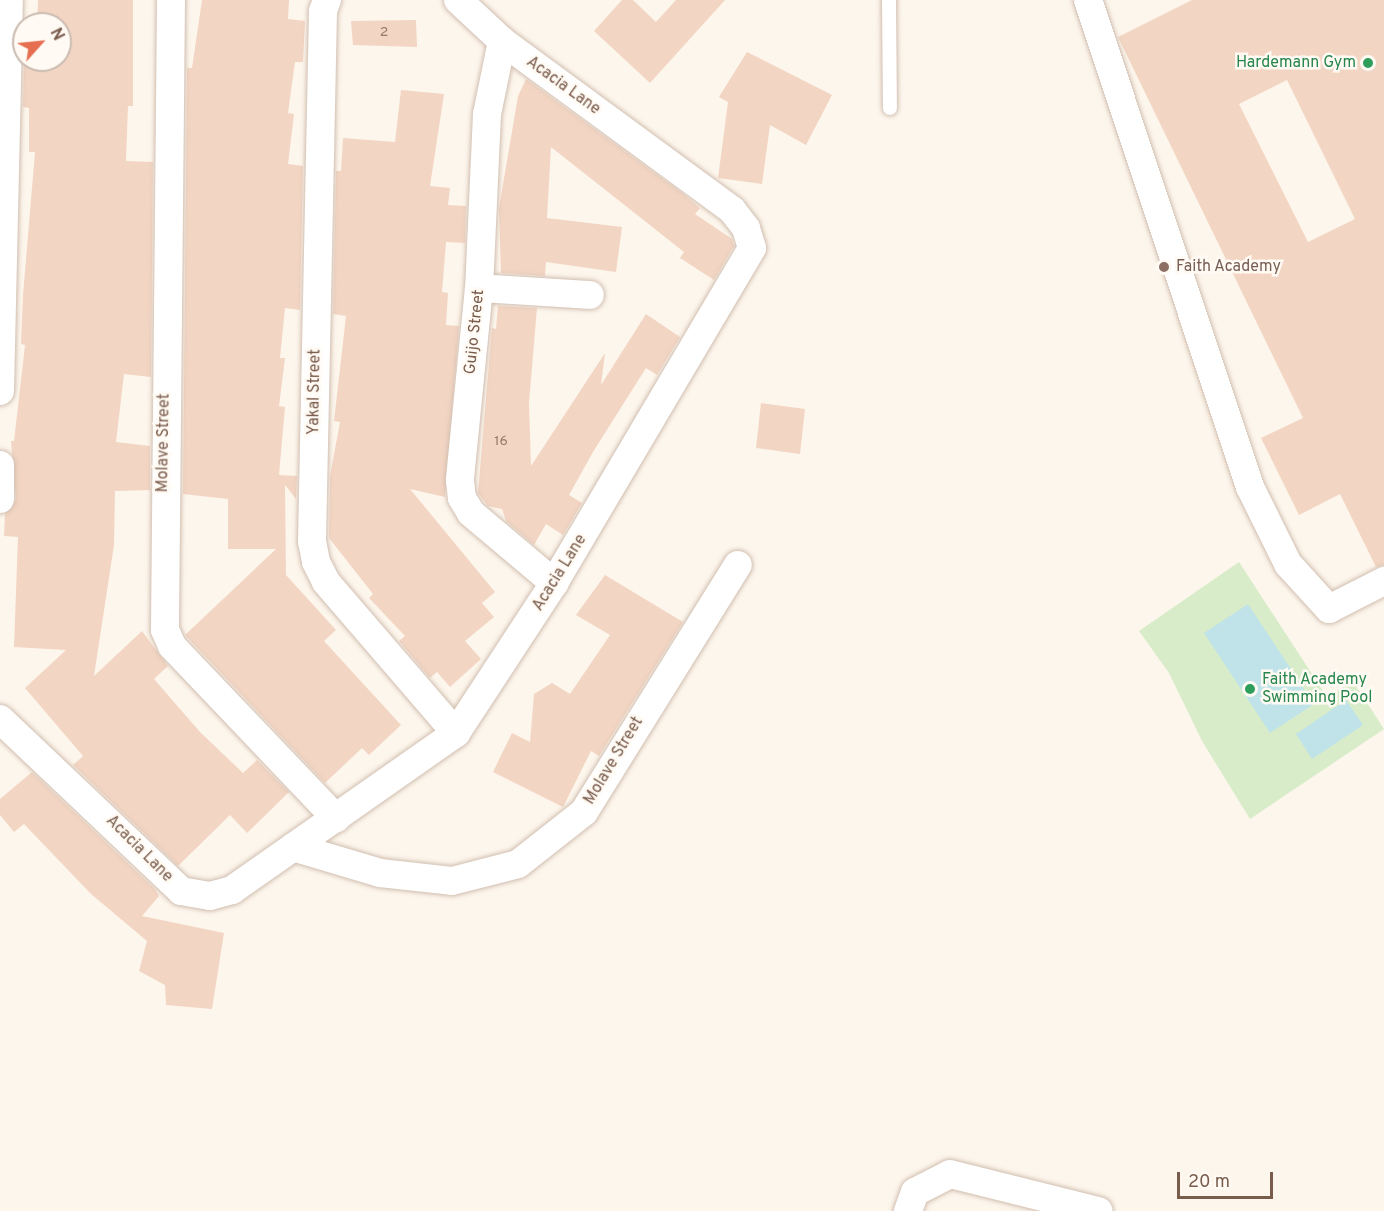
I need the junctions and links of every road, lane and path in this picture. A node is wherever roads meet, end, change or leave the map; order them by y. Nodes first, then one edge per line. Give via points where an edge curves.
1 (9, 0) edge
2 (171, 0) edge
3 (327, 0) edge
4 (458, 0) edge
5 (889, 0) edge
6 (1088, 0) edge
7 (502, 41) junction
8 (890, 108) dead end
9 (479, 288) junction
10 (590, 295) dead end
11 (0, 390) edge
12 (0, 465) edge
13 (0, 500) edge
14 (738, 566) dead end
15 (1384, 581) edge
16 (554, 583) junction
17 (0, 719) edge
18 (456, 734) junction
19 (336, 818) junction
20 (293, 847) junction
21 (908, 1211) edge
22 (1098, 1211) edge

1 - 11 street
2 - 19 street, Molave Street via 165,630 172,646
3 - 18 street, Yakal Street via 323,11 312,541 316,562 326,582
4 - 7 street, Acacia Lane
5 - 8 lane
6 - 15 street via 1250,487 1288,564 1329,609
7 - 9 street, Guijo Street via 487,114
7 - 16 street, Acacia Lane via 732,210 746,228 752,248
9 - 10 street
9 - 16 street, Guijo Street via 459,480 462,498 471,513
12 - 13 street
14 - 20 street, Molave Street via 584,812 518,864 452,881 380,873
16 - 18 street, Acacia Lane
17 - 20 street, Acacia Lane via 180,891 210,896 232,890
18 - 19 street, Acacia Lane
19 - 20 street, Acacia Lane
21 - 22 street via 915,1192 950,1174

